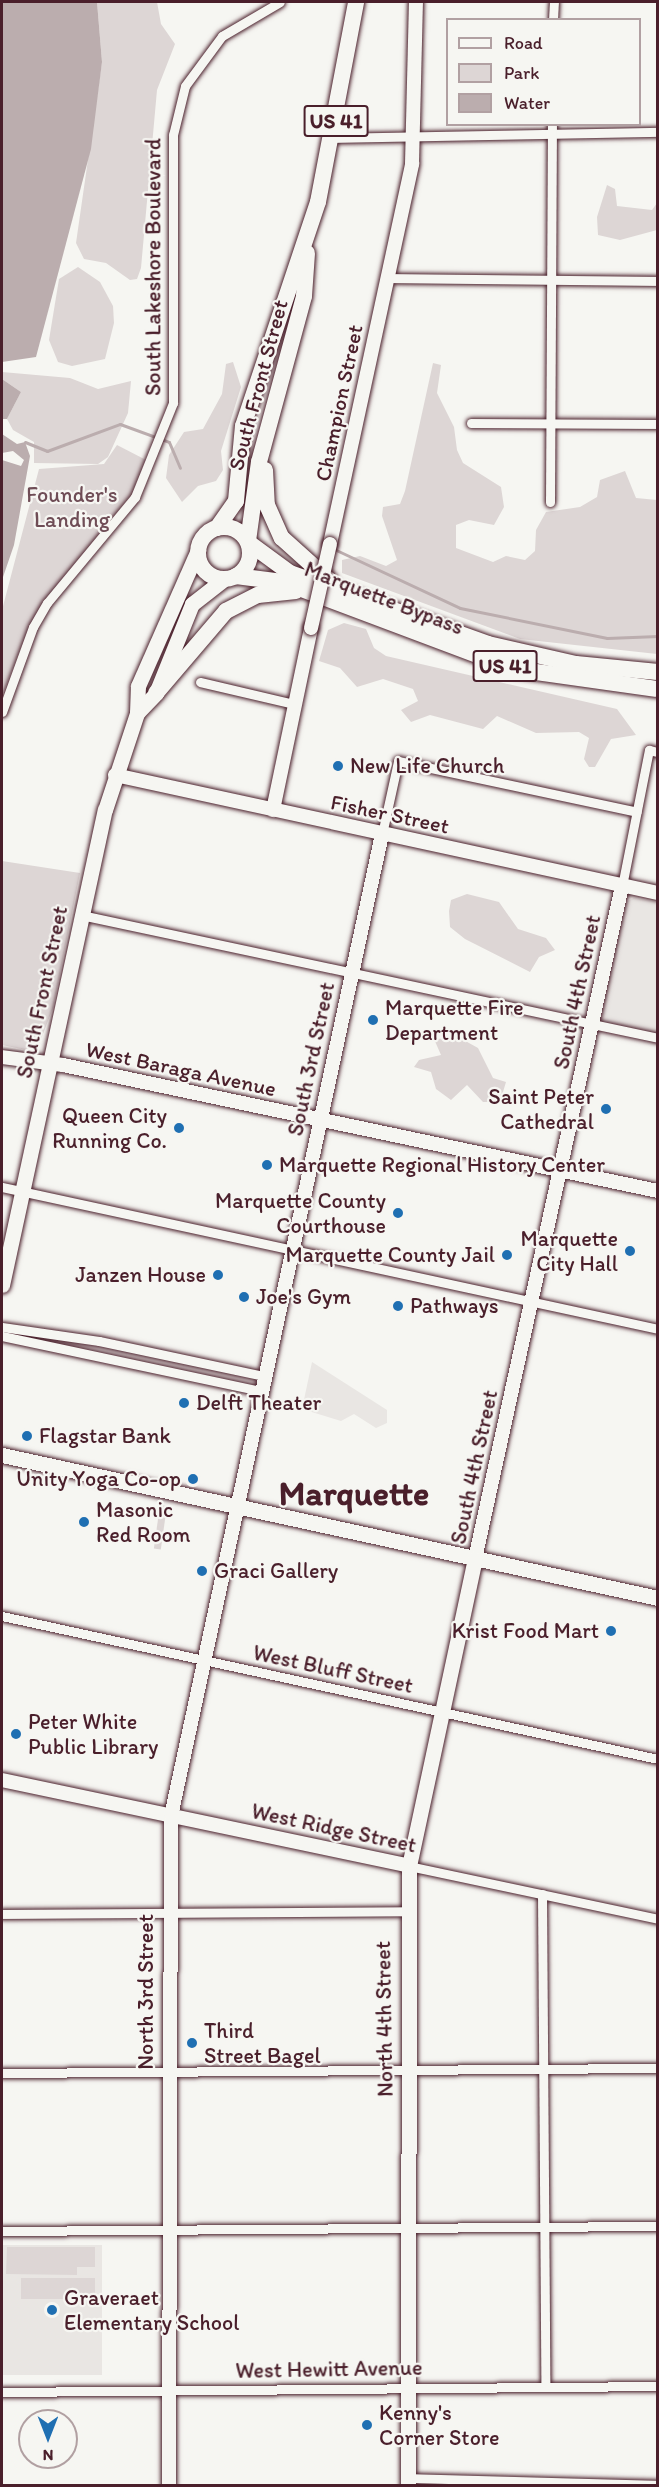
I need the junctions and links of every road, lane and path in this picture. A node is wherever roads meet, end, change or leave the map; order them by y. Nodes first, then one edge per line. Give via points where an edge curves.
1 (280, 2) edge
2 (356, 2) edge
3 (416, 2) edge
4 (554, 2) edge
5 (553, 18) edge
6 (552, 128) edge
7 (657, 132) edge
8 (414, 134) junction
9 (333, 138) junction
10 (308, 240) junction
11 (387, 278) junction
12 (552, 280) junction
13 (657, 281) edge
14 (471, 423) dead end
15 (552, 423) junction
16 (657, 424) edge
17 (266, 440) junction
18 (550, 502) dead end
19 (217, 528) junction
20 (248, 542) junction
21 (198, 550) junction
22 (230, 578) junction
23 (338, 587) junction
24 (304, 591) junction
25 (657, 672) edge
26 (200, 682) dead end
27 (657, 689) edge
28 (156, 693) junction
29 (294, 704) junction
30 (2, 712) edge
31 (137, 713) junction
32 (653, 751) edge
33 (115, 775) junction
34 (273, 810) junction
35 (637, 812) junction
36 (382, 834) junction
37 (622, 886) junction
38 (657, 893) edge
39 (81, 915) junction
40 (351, 973) junction
41 (592, 1024) junction
42 (657, 1038) edge
43 (2, 1057) edge
44 (48, 1064) junction
45 (320, 1120) junction
46 (561, 1170) junction
47 (2, 1187) edge
48 (22, 1191) junction
49 (657, 1191) edge
50 (291, 1250) junction
51 (2, 1285) edge
52 (532, 1301) junction
53 (2, 1327) edge
54 (657, 1329) edge
55 (2, 1336) edge
56 (264, 1376) junction
57 (261, 1391) junction
58 (2, 1455) edge
59 (237, 1506) junction
60 (476, 1558) junction
61 (657, 1598) edge
62 (2, 1616) edge
63 (206, 1662) junction
64 (442, 1712) junction
65 (657, 1759) edge
66 (2, 1780) edge
67 (171, 1816) junction
68 (409, 1866) junction
69 (542, 1894) junction
70 (167, 1910) junction
71 (406, 1911) junction
72 (2, 1914) edge
73 (657, 1919) edge
74 (657, 2068) edge
75 (407, 2069) junction
76 (543, 2069) junction
77 (167, 2072) junction
78 (2, 2073) edge
79 (657, 2226) edge
80 (544, 2227) junction
81 (409, 2228) junction
82 (2, 2231) edge
83 (166, 2231) junction
84 (545, 2385) junction
85 (657, 2386) edge
86 (409, 2387) junction
87 (168, 2391) junction
88 (2, 2392) edge
89 (408, 2482) edge
90 (657, 2484) edge
91 (169, 2486) edge

1 - 30 street, South Lakeshore Boulevard via 222,36 199,60 179,101 173,142 176,375 167,424 135,498 47,603 18,658
2 - 9 highway, South Front Street / US 41
3 - 8 street, Champion Street
4 - 5 street
6 - 7 street
6 - 8 street
6 - 12 street
8 - 9 street
8 - 11 street, Champion Street
9 - 10 highway, South Front Street / US 41
10 - 17 highway, South Front Street / US 41 via 304,296
10 - 19 highway, South Front Street / US 41 via 285,291 243,426 236,501
11 - 12 street
11 - 29 street, Champion Street, bridge
12 - 13 street
12 - 15 street
14 - 15 street
15 - 16 street
15 - 18 street
17 - 20 highway, South Front Street / US 41
17 - 23 highway, US 41 via 265,492 277,528 297,556
19 - 20 highway, US 41 via 236,531
19 - 21 highway, US 41 via 203,537
20 - 22 highway, US 41 via 249,562
20 - 23 highway, Marquette Bypass / US 41 via 290,573
21 - 22 highway via 205,570
21 - 31 main road, South Front Street via 138,686
22 - 24 highway, Marquette Bypass / US 41 via 272,580
22 - 28 main road, South Front Street via 192,604
23 - 25 highway, Marquette Bypass / US 41 via 498,647 576,664
24 - 27 highway, Marquette Bypass / US 41 via 515,669
24 - 28 highway via 258,595 226,611
26 - 29 street
28 - 31 main road, South Front Street
29 - 34 street, Champion Street
31 - 33 main road, South Front Street
32 - 35 street, South 4th Street
33 - 34 street, Fisher Street
33 - 39 main road, South Front Street
34 - 36 street, Fisher Street
35 - 36 street, South 3rd Street via 398,761
35 - 37 street, South 4th Street
36 - 37 street, Fisher Street
36 - 40 street, South 3rd Street
37 - 38 street, Fisher Street
37 - 41 street, South 4th Street
39 - 40 street
39 - 44 main road, South Front Street
40 - 41 street
40 - 45 street, South 3rd Street
41 - 42 street
41 - 46 street, South 4th Street
43 - 44 street, West Baraga Avenue
44 - 45 street, West Baraga Avenue
44 - 48 main road, South Front Street
45 - 46 street, West Baraga Avenue
45 - 50 street, South 3rd Street
46 - 49 street, West Baraga Avenue
46 - 52 street, South 4th Street
47 - 48 street
48 - 50 street
48 - 51 main road, South Front Street
50 - 52 street
50 - 56 street, South 3rd Street
52 - 54 street
52 - 60 street, South 4th Street
53 - 56 street via 99,1341
55 - 57 street
56 - 57 street, South 3rd Street
57 - 59 street, South 3rd Street
58 - 59 main road
59 - 60 main road
59 - 63 street, North 3rd Street
60 - 61 main road
60 - 64 main road, North 4th Street
62 - 63 street, West Bluff Street
63 - 64 street, West Bluff Street
63 - 67 street, North 3rd Street
64 - 65 street, West Bluff Street
64 - 68 main road, North 4th Street
66 - 67 street, West Ridge Street
67 - 68 street, West Ridge Street
67 - 70 street, North 3rd Street
68 - 69 street, West Ridge Street
68 - 71 main road, North 4th Street
69 - 73 street, West Ridge Street
69 - 76 street
70 - 71 street
70 - 72 street
70 - 77 street, North 3rd Street
71 - 75 main road, North 4th Street
74 - 76 street
75 - 76 street
75 - 77 street
75 - 81 main road, North 4th Street
76 - 80 street
77 - 78 street
77 - 83 street, North 3rd Street
79 - 80 street
80 - 81 street
80 - 84 street
81 - 83 street
81 - 86 main road, North 4th Street
82 - 83 street
83 - 87 street, North 3rd Street
84 - 85 street, West Hewitt Avenue
84 - 86 street, West Hewitt Avenue
86 - 87 street, West Hewitt Avenue
86 - 89 main road, North 4th Street
87 - 88 street, West Hewitt Avenue
87 - 91 street, North 3rd Street
89 - 90 street

